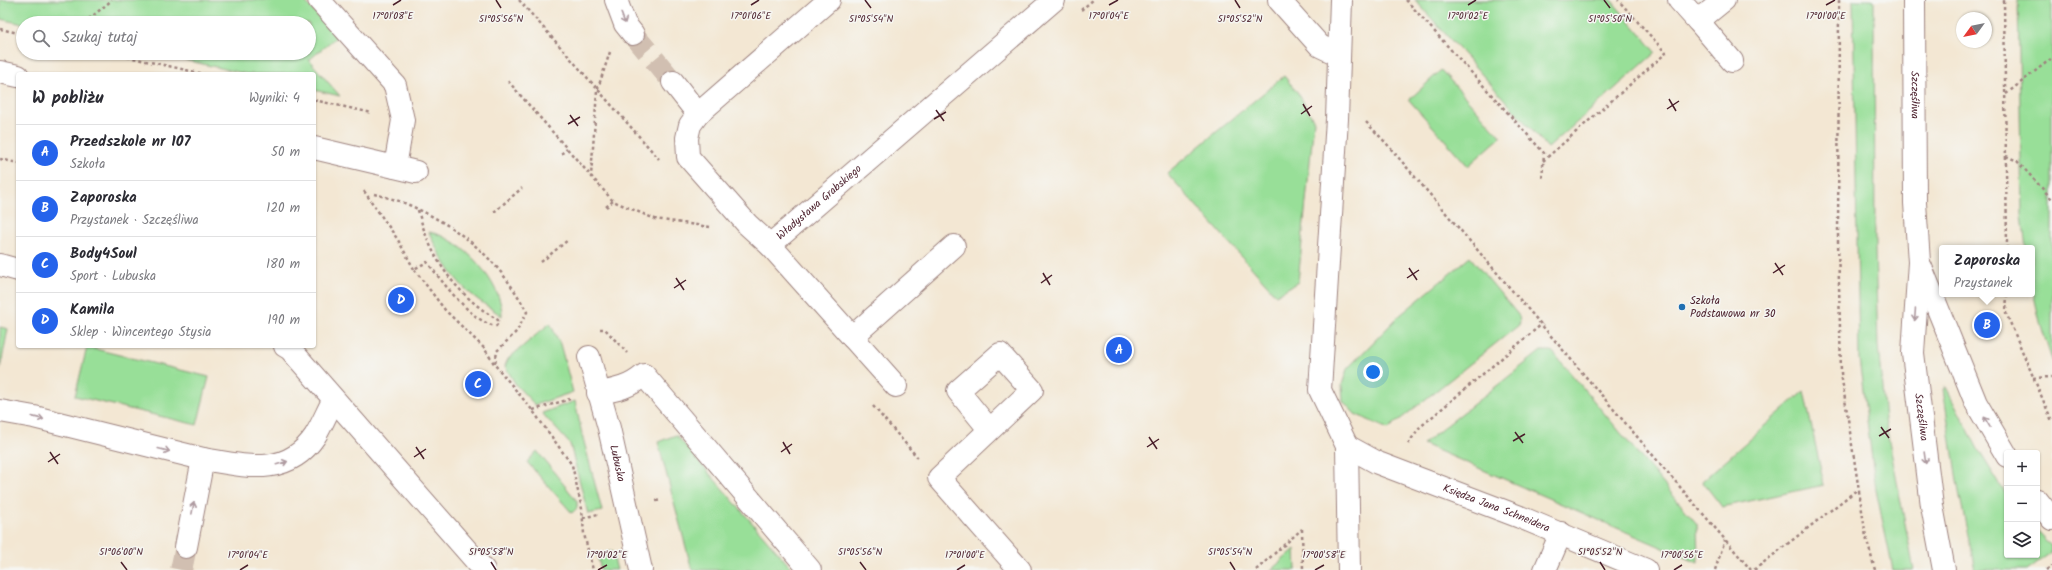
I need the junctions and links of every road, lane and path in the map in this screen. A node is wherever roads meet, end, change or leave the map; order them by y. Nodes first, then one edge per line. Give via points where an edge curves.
1 (112, 0) edge
2 (319, 0) edge
3 (519, 0) edge
4 (616, 0) edge
5 (829, 0) edge
6 (1054, 0) edge
7 (1279, 0) edge
8 (1341, 0) edge
9 (1406, 0) edge
10 (1618, 0) edge
11 (1679, 0) edge
12 (1724, 0) edge
13 (1839, 0) edge
14 (1914, 0) edge
15 (2004, 0) edge
16 (93, 16) edge
17 (1698, 21) junction
18 (0, 28) edge
19 (629, 29) joint
20 (16, 32) edge
21 (1339, 55) junction
22 (2052, 58) edge
23 (141, 60) edge
24 (1732, 61) dead end
25 (0, 72) edge
26 (195, 72) edge
27 (16, 76) edge
28 (508, 81) dead end
29 (673, 82) tunnel mouth
30 (597, 91) junction
31 (2005, 94) junction
32 (316, 100) edge
33 (698, 114) junction
34 (403, 120) junction
35 (1370, 126) dead end
36 (316, 148) edge
37 (567, 149) junction
38 (561, 154) dead end
39 (2006, 156) junction
40 (0, 158) edge
41 (660, 160) dead end
42 (1543, 161) junction
43 (16, 162) edge
44 (395, 167) junction
45 (416, 172) dead end
46 (591, 176) junction
47 (1542, 180) dead end
48 (522, 188) dead end
49 (357, 189) dead end
50 (364, 191) junction
51 (2052, 199) edge
52 (613, 201) junction
53 (606, 207) dead end
54 (418, 210) junction
55 (494, 212) dead end
56 (715, 228) dead end
57 (568, 240) dead end
58 (770, 245) junction
59 (2007, 245) edge
60 (954, 246) dead end
61 (541, 262) dead end
62 (1919, 262) junction
63 (0, 265) edge
64 (16, 269) edge
65 (414, 270) junction
66 (2006, 297) edge
67 (1542, 324) junction
68 (852, 337) junction
69 (288, 348) edge
70 (589, 357) dead end
71 (495, 365) junction
72 (2052, 377) edge
73 (2033, 378) junction
74 (896, 386) dead end
75 (598, 393) junction
76 (333, 400) junction
77 (868, 401) dead end
78 (533, 410) junction
79 (0, 411) edge
80 (2052, 421) edge
81 (989, 429) dead end
82 (1411, 439) dead end
83 (1346, 446) junction
84 (2004, 451) edge
85 (203, 459) junction
86 (919, 459) dead end
87 (1858, 489) junction
88 (2040, 504) edge
89 (2052, 519) edge
90 (1561, 534) junction
91 (1725, 540) junction
92 (186, 546) tunnel mouth
93 (2052, 566) edge
94 (484, 570) edge
95 (593, 570) edge
96 (641, 570) edge
97 (810, 570) edge
98 (1020, 570) edge
99 (1256, 570) edge
100 (1303, 570) edge
101 (1349, 570) edge
102 (1545, 570) edge
103 (1646, 570) edge
104 (1715, 570) edge
105 (1752, 570) edge
106 (1875, 570) edge
107 (1944, 570) edge
108 (2046, 570) edge

1 - 16 path
2 - 34 street via 395,85
3 - 30 path
4 -> 19 street
5 - 33 street, Władysława Grabskiego
6 - 58 street, Władysława Grabskiego
7 - 21 street via 1320,46
8 - 21 street
9 - 42 path via 1544,153
10 - 42 path via 1666,53
11 - 17 street
12 - 17 street
13 - 87 path via 1838,247 1841,373
14 - 62 street, Szczęśliwa via 1915,203
15 - 31 path
17 - 24 street
18 - 20 path
19 - 30 path via 618,31
21 - 83 street via 1320,390
22 - 31 path
23 - 26 path
25 - 27 street
28 - 37 path
29 - 33 street
30 - 41 path
30 - 46 path
31 - 39 path
32 - 34 path
33 - 58 street, Władysława Grabskiego via 690,125 686,138 688,157 748,225
34 - 44 street
35 - 67 path
36 - 44 street
37 - 38 path
37 - 46 path
39 - 51 path via 2017,161
39 - 59 path
40 - 43 path
42 - 47 path
44 - 45 street
46 - 52 path
48 - 55 path
49 - 50 path
50 - 54 path
50 - 65 path via 398,240
52 - 53 path
52 - 56 path via 655,218
54 - 65 path via 432,252 447,274 471,301 498,320 498,323 496,326 482,320 449,289 427,262
54 - 71 path via 463,235 480,248 514,288 528,312 517,331 497,351
57 - 61 path
58 - 68 street
60 - 68 street
84 -> 62 street, Szczęśliwa via 1976,403
62 -> 107 street, Szczęśliwa via 1913,353 1932,506
63 - 64 street
65 - 71 path via 445,310 484,348
66 - 73 path via 2006,313
67 - 82 path via 1419,428
67 - 91 path
68 - 74 street
69 - 76 street
70 - 75 street, Lubuska
71 - 78 path
72 - 73 path
73 - 80 path
75 - 78 path
75 - 96 street, Lubuska via 609,428
75 - 97 street via 620,390 644,375
85 -> 76 street via 256,468 289,461 304,450 315,436
76 - 94 street
77 - 86 path
78 - 95 path via 572,465
79 -> 85 street
81 - 98 street via 939,478
83 - 90 street, Księdza Jana Schneidera via 1378,463
83 - 101 street
92 -> 85 street
87 - 105 path
87 - 106 path via 1866,537
88 - 89 street
90 - 102 street
90 - 103 street, Księdza Jana Schneidera
91 - 104 path
91 - 105 path
93 - 108 path
99 - 100 path via 1302,529

